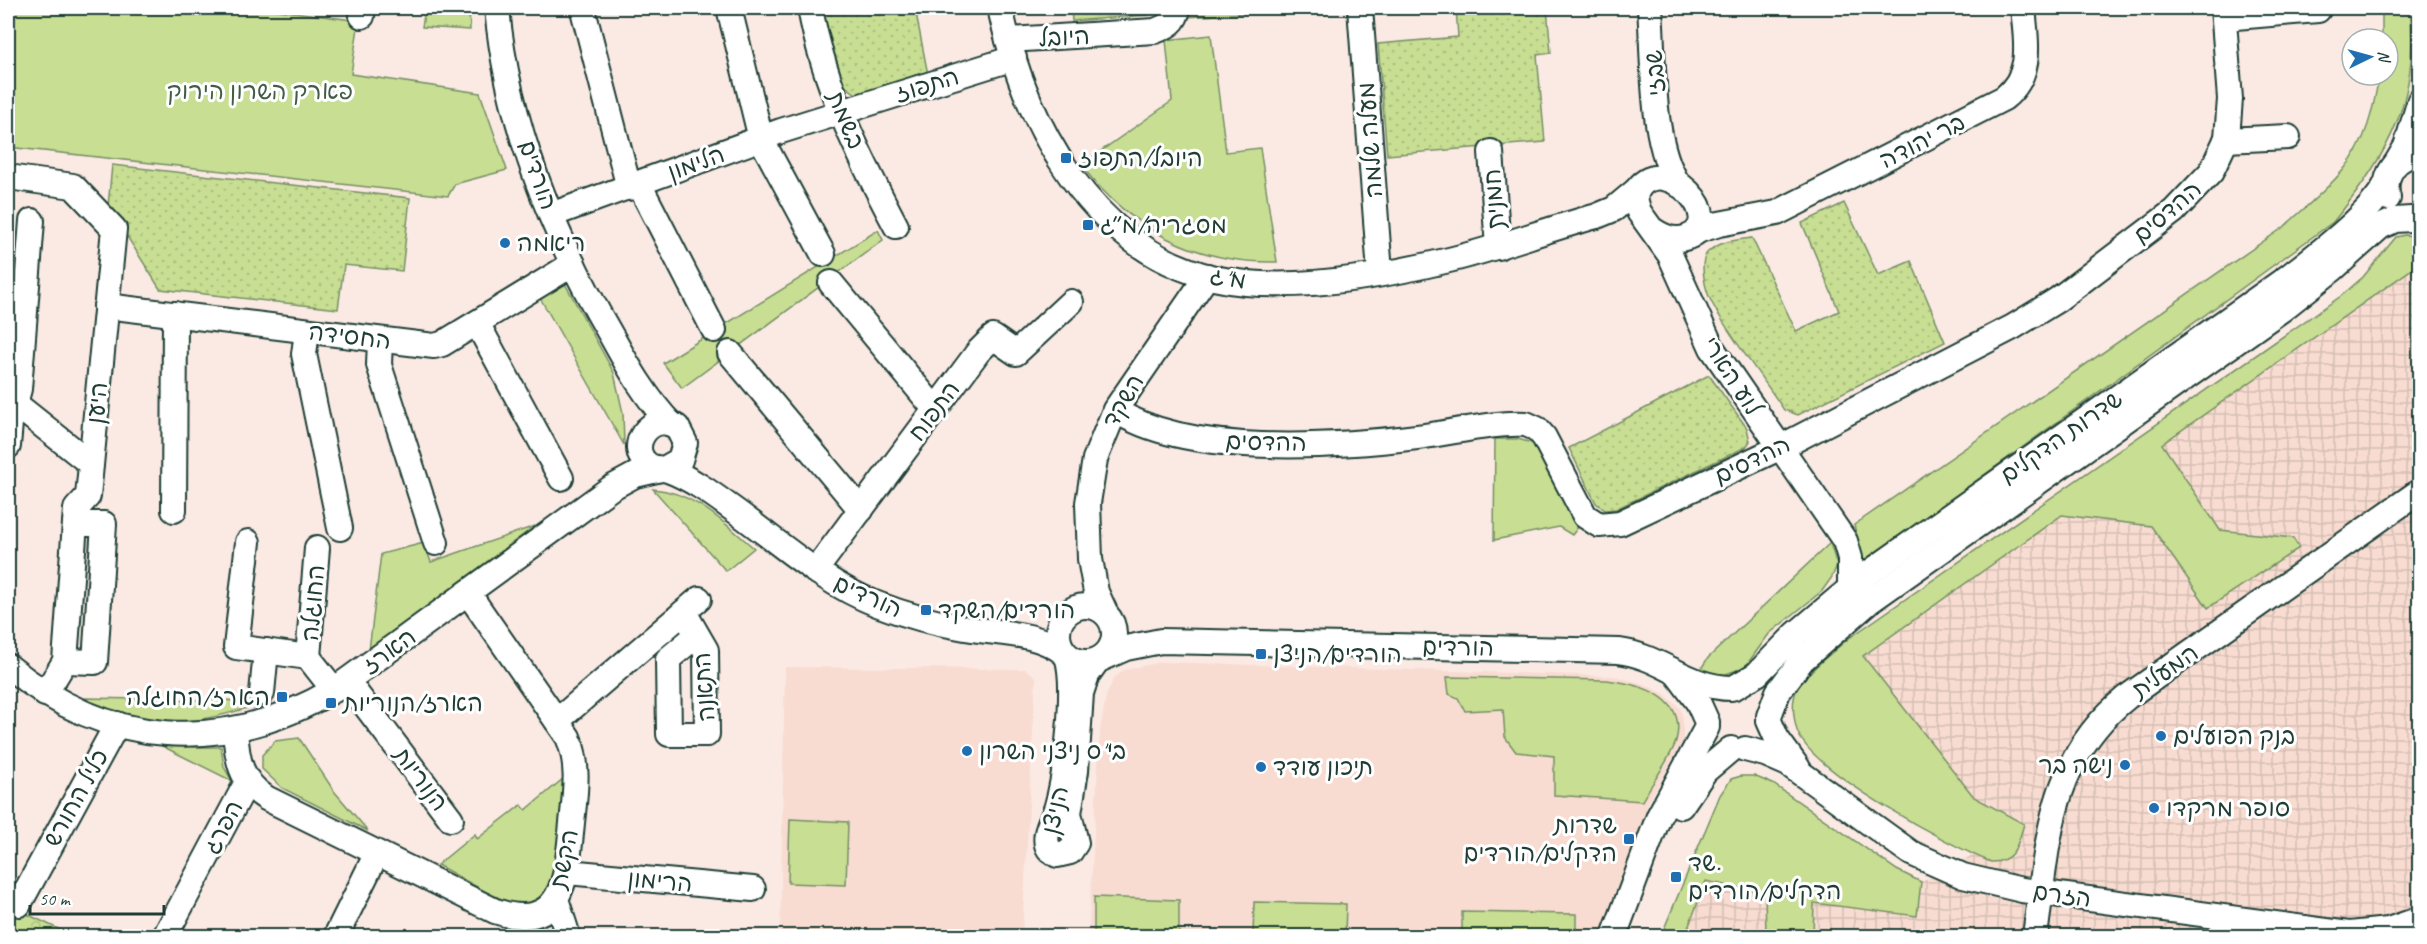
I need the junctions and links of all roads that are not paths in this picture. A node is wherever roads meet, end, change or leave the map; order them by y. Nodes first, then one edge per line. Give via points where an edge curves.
1 (497, 8) edge
2 (729, 8) edge
3 (810, 8) edge
4 (1000, 8) edge
5 (1178, 8) edge
6 (1360, 8) edge
7 (1650, 8) edge
8 (2023, 8) edge
9 (583, 9) dead end
10 (2318, 10) dead end
11 (2224, 13) edge
12 (1011, 49) junction
13 (2420, 100) edge
14 (841, 112) junction
15 (2288, 137) dead end
16 (761, 139) junction
17 (1660, 139) junction
18 (2226, 141) junction
19 (1491, 152) dead end
20 (2408, 158) edge
21 (8, 177) edge
22 (2386, 184) junction
23 (634, 186) junction
24 (1640, 186) junction
25 (1687, 193) junction
26 (551, 215) junction
27 (1597, 216) junction
28 (1749, 219) junction
29 (2415, 219) edge
30 (32, 221) dead end
31 (1648, 225) junction
32 (897, 226) dead end
33 (1696, 232) junction
34 (1498, 247) junction
35 (823, 254) dead end
36 (573, 264) junction
37 (1380, 273) junction
38 (1207, 276) junction
39 (831, 284) dead end
40 (1683, 285) junction
41 (1071, 302) dead end
42 (106, 306) junction
43 (176, 314) junction
44 (477, 323) junction
45 (714, 330) dead end
46 (307, 331) junction
47 (380, 340) junction
48 (730, 353) dead end
49 (626, 363) junction
50 (11, 401) edge
51 (935, 410) junction
52 (1115, 410) junction
53 (671, 424) junction
54 (640, 440) junction
55 (685, 443) junction
56 (8, 446) edge
57 (1779, 448) junction
58 (91, 464) junction
59 (662, 469) junction
60 (561, 478) dead end
61 (611, 488) junction
62 (2420, 491) edge
63 (174, 510) dead end
64 (861, 510) junction
65 (743, 516) junction
66 (340, 528) dead end
67 (248, 542) dead end
68 (436, 543) dead end
69 (1089, 545) junction
70 (317, 548) dead end
71 (815, 571) junction
72 (1850, 588) junction
73 (468, 594) junction
74 (1066, 615) junction
75 (1108, 617) junction
76 (1012, 634) junction
77 (697, 635) dead end
78 (1161, 641) junction
79 (266, 651) junction
80 (1066, 655) junction
81 (308, 657) junction
82 (1099, 660) junction
83 (8, 666) edge
84 (1677, 674) junction
85 (340, 686) junction
86 (1733, 688) junction
87 (262, 693) dead end
88 (45, 694) junction
89 (1769, 719) junction
90 (557, 721) junction
91 (117, 724) junction
92 (1707, 724) junction
93 (235, 730) junction
94 (1738, 749) junction
95 (1803, 774) junction
96 (247, 782) junction
97 (451, 819) dead end
98 (377, 853) junction
99 (567, 872) junction
100 (753, 889) dead end
101 (2041, 892) junction
102 (556, 899) junction
103 (19, 904) dead end
104 (2420, 919) edge
105 (504, 926) edge
106 (2357, 935) edge
107 (165, 936) edge
108 (336, 936) edge
109 (568, 936) edge
110 (1614, 936) edge
111 (1630, 936) edge
112 (2035, 936) edge
113 (2410, 936) edge

1 - 26 street, הורדים via 518,114
2 - 16 street
3 - 14 street, בשמת
4 - 12 street, מ"ג
5 - 12 street, היובל via 1170,25 1155,31
6 - 37 street, מעלה שלמה
7 - 17 street, שבזי
8 - 28 street, בר יהודה via 2026,65 2018,85 2004,98 1778,213
9 - 23 street
10 - 11 street
11 - 18 street, ההדסים via 2230,112
12 - 14 street, התפוז
12 - 38 street, מ"ג via 1037,117 1085,196 1135,243 1161,259
13 - 20 street via 2406,147
14 - 16 street, הלימון
14 - 32 street, בשמת
15 - 18 street
16 - 23 street, הלימון
16 - 35 street
17 - 24 street, שבזי via 1654,162
17 - 25 street, שבזי via 1669,169
18 - 57 street, ההדסים via 2211,172 2185,201 2052,304
19 - 34 street, חמנית
20 - 22 street, שדרות הדקלים via 2389,174
21 - 42 street, היען via 73,186 114,229
22 - 29 street via 2391,204 2398,212
22 - 72 street, שדרות הדקלים via 2340,234 2283,281
23 - 26 street, הלימון
23 - 45 street
24 - 25 street via 1659,178
24 - 27 street, מ"ג via 1614,209
24 - 31 street via 1636,203
25 - 28 street, בר יהודה via 1718,214
25 - 33 street via 1701,219
26 - 36 street, הורדים
27 - 31 street, מ"ג via 1627,217
27 - 34 street, מ"ג
28 - 33 street, בר יהודה
29 - 89 street, שדרות הדקלים via 2395,220 2380,227 2281,310 1880,593 1802,660 1778,692
30 - 50 street via 20,389
31 - 33 street via 1678,239
31 - 40 street, לוע הארי via 1670,255
33 - 40 street via 1685,258
34 - 37 street, מ"ג
36 - 44 street, החסידה
36 - 49 street, הורדים
37 - 38 street, מ"ג via 1278,283
38 - 52 street, השקד
39 - 51 street
40 - 57 street, לוע הארי via 1712,348
41 - 51 street, התפוח via 1016,353 993,337
42 - 43 street, החסידה
42 - 58 street, היען
43 - 46 street, החסידה
43 - 63 street
44 - 47 street, החסידה via 434,346
44 - 60 street
46 - 47 street, החסידה
46 - 66 street via 304,354
47 - 68 street via 379,365
48 - 64 street
49 - 53 street, הורדים
49 - 54 street, הורדים via 639,408
50 - 56 street
50 - 58 street
51 - 64 street, התפוח
52 - 57 street, ההדסים via 1168,433 1230,442 1362,441 1530,425 1544,437 1581,511 1604,526 1627,520
52 - 69 street, השקד via 1099,443 1091,473
53 - 54 street via 653,424
53 - 55 street via 680,430
54 - 59 street via 645,461
54 - 61 street, הארז via 631,462
55 - 59 street via 680,460
55 - 65 street, הורדים via 699,468
57 - 72 street, לוע הארי via 1845,541 1850,558
58 - 88 street, היען via 88,496 76,509 65,661
59 - 61 street, הארז via 635,475
59 - 65 street, הורדים via 697,484
61 - 73 street, הארז
62 - 101 street, המעלית via 2101,719 2081,744 2061,786
64 - 71 street, התפוח
65 - 71 street, הורדים
67 - 79 street, החוגלה via 236,647
69 - 74 street, השקד via 1082,585
69 - 75 street, השקד via 1094,586
70 - 81 street, החוגלה
71 - 76 street, הורדים via 856,595 897,612 941,624
72 - 86 street, שדרות הדקלים via 1785,644 1757,674
73 - 85 street, הארז
73 - 90 street, הקשת
74 - 75 street via 1088,606
74 - 76 street, הורדים via 1036,629
74 - 80 street via 1057,637
75 - 78 street, הורדים via 1135,634
75 - 82 street via 1113,641
76 - 80 street, הורדים via 1044,641
77 - 90 street, התאנה via 691,606
78 - 82 street, הורדים via 1126,648
78 - 84 street, הורדים via 1619,651 1649,659
79 - 81 street, החוגלה
79 - 87 street, החוגלה
80 - 82 street via 1079,662
80 - 82 street, הניצן via 1071,678 1064,770 1046,841 1058,855 1070,852 1076,843 1069,813 1081,693 1087,675
81 - 85 street, החוגלה
83 - 88 street, הארז
84 - 86 street, הורדים via 1704,685
84 - 92 street, הורדים via 1692,693
85 - 93 street, הארז via 275,719
85 - 97 street, הנוריות
86 - 89 street via 1758,695
86 - 92 street via 1721,692 1711,702
88 - 91 street, הארז via 88,716
89 - 94 street via 1762,739
89 - 95 street, הזרם via 1784,750
90 - 99 street, הקשת via 570,742 576,763
91 - 93 street, הארז via 179,733
91 - 103 street, כליל החורש
92 - 94 street via 1714,739
92 - 110 street via 1659,816
93 - 96 street via 238,763
94 - 95 street, הזרם via 1777,759
94 - 111 street via 1705,771 1675,817
95 - 101 street, הזרם via 1924,860 1977,880
96 - 98 street, הקשת via 266,798
96 - 107 street, הפרג
98 - 105 street, הקשת
98 - 108 street
99 - 100 street, הרימון
99 - 102 street, הקשת
101 - 106 street, הזרם
101 - 112 street, המעלית
102 - 105 street, הקשת via 542,912
102 - 109 street
104 - 106 street, הזרם
104 - 113 street

